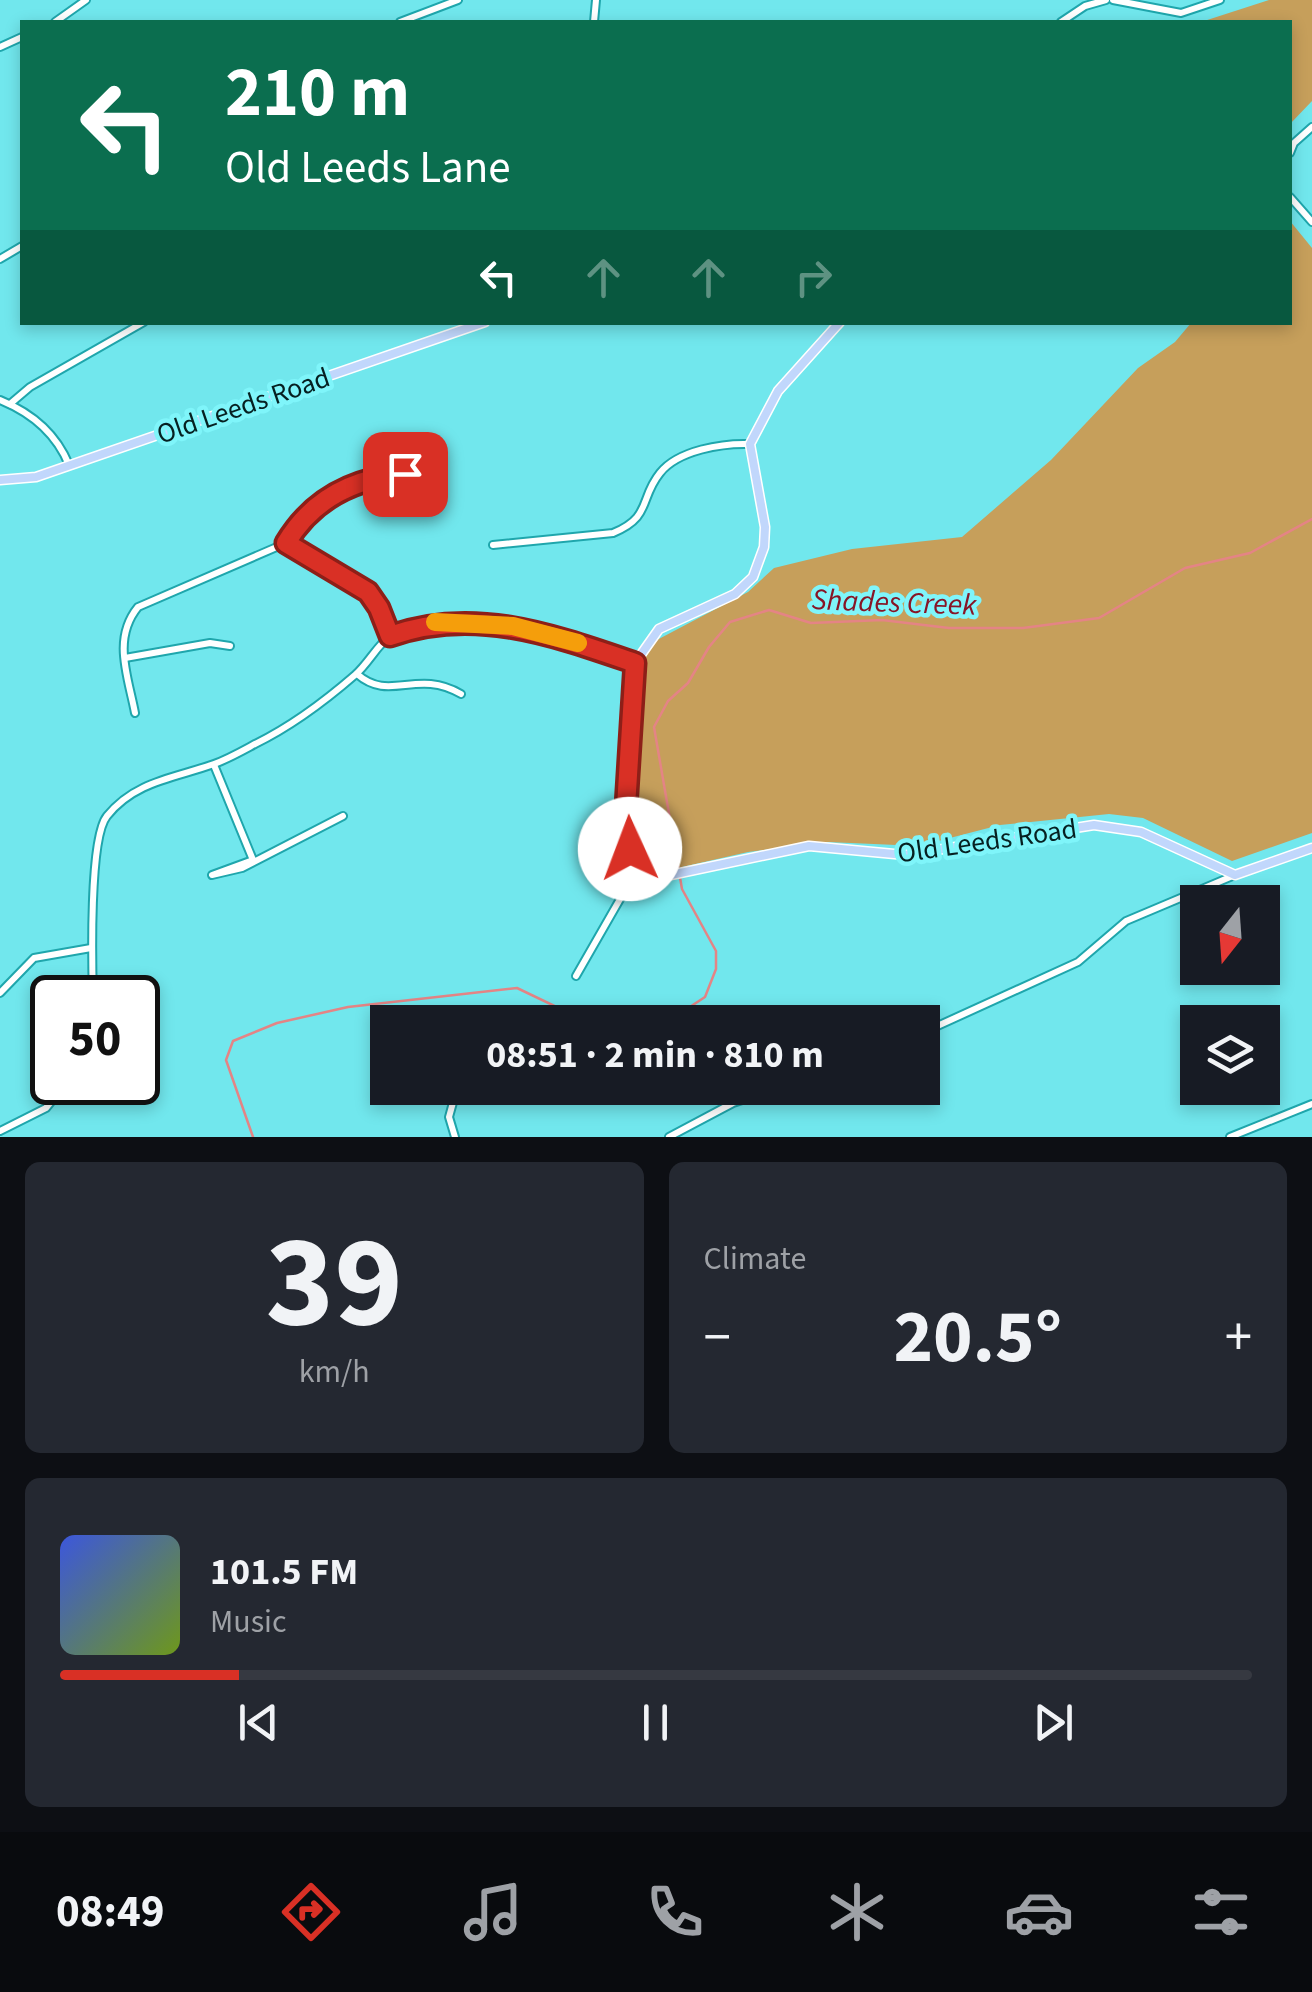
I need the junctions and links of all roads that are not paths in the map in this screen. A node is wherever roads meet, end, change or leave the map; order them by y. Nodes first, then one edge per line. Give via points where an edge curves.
1 (86, 0) edge
2 (458, 0) edge
3 (1109, 0) edge
4 (1220, 0) edge
5 (58, 20) edge
6 (405, 20) edge
7 (1064, 20) edge
8 (1312, 127) edge
9 (1292, 148) edge
10 (1292, 199) edge
11 (1312, 222) edge
12 (139, 325) edge
13 (476, 325) edge
14 (837, 325) edge
15 (0, 400) edge
16 (10, 404) junction
17 (750, 444) junction
18 (69, 465) junction
19 (405, 474) dead end
20 (0, 480) edge
21 (286, 543) junction
22 (493, 545) dead end
23 (390, 636) junction
24 (230, 646) dead end
25 (126, 658) junction
26 (635, 663) junction
27 (357, 674) junction
28 (460, 694) dead end
29 (134, 713) dead end
30 (214, 764) junction
31 (342, 816) dead end
32 (1312, 848) edge
33 (638, 866) junction
34 (1235, 875) junction
35 (91, 948) junction
36 (92, 975) edge
37 (576, 976) dead end
38 (0, 993) edge
39 (940, 1025) edge
40 (1312, 1104) edge
41 (48, 1105) edge
42 (453, 1105) edge
43 (730, 1105) edge
44 (0, 1131) edge
45 (455, 1137) edge
46 (669, 1137) edge
47 (1230, 1137) edge

1 - 5 street
2 - 6 street
3 - 4 street via 1181,13
3 - 7 street
8 - 9 street
10 - 11 street
12 - 16 street
13 - 18 main road, Old Leeds Road
14 - 17 main road via 778,390
15 - 16 street
16 - 18 street via 49,432
17 - 22 street via 670,463 644,510 613,533
17 - 26 main road via 764,527 753,577 735,594 659,630
18 - 20 main road, Old Leeds Road
19 - 21 street via 342,486
21 - 23 street via 368,592
21 - 25 street via 138,608 126,624
23 - 26 street via 444,621 513,626
23 - 27 street
24 - 25 street via 210,643
25 - 29 street
26 - 33 main road via 625,823
27 - 28 street via 380,688 432,680
27 - 30 street via 284,730
30 - 31 street via 253,860 212,875 242,868
30 - 35 street via 135,791 104,819
32 - 34 main road
33 - 34 main road, Old Leeds Road via 666,876 809,846 905,856 1094,825 1141,832
33 - 37 street
34 - 39 street via 1126,921 1078,962
35 - 36 street
35 - 38 street via 34,958
40 - 47 street
41 - 44 street
42 - 45 street
43 - 46 street

